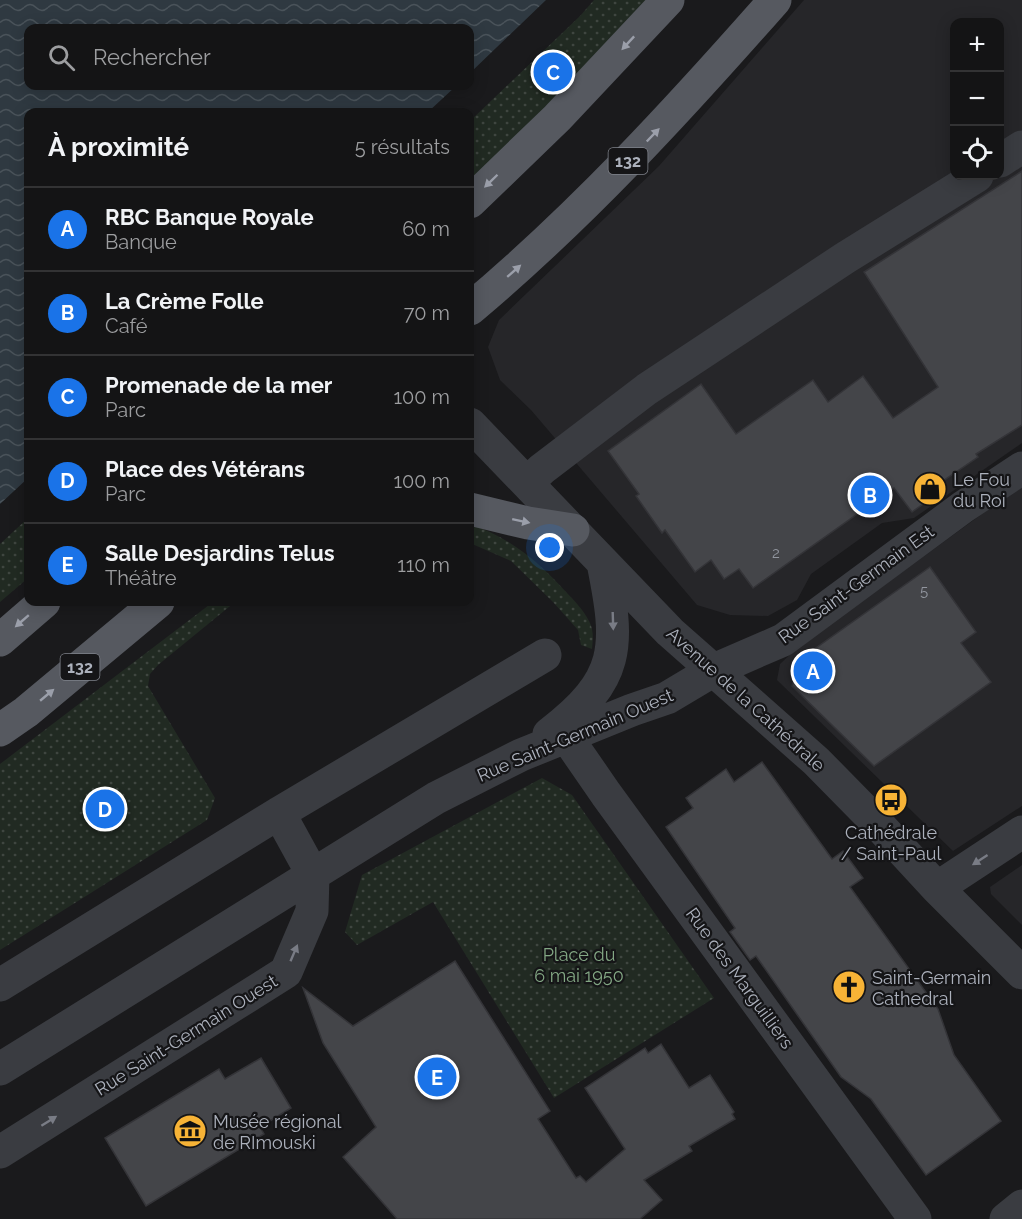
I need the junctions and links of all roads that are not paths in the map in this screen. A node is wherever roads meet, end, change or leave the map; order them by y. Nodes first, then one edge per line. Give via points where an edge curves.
1 (668, 0) edge
2 (775, 0) edge
3 (1022, 147) edge
4 (1004, 158) edge
5 (970, 180) edge
6 (474, 198) edge
7 (474, 306) edge
8 (474, 428) edge
9 (1022, 468) edge
10 (527, 483) junction
11 (474, 510) edge
12 (573, 530) junction
13 (603, 563) junction
14 (39, 606) edge
15 (153, 606) edge
16 (0, 640) edge
17 (544, 655) dead end
18 (714, 670) junction
19 (0, 730) edge
20 (566, 736) junction
21 (522, 755) junction
22 (279, 813) junction
23 (1022, 832) edge
24 (314, 875) junction
25 (937, 888) junction
26 (1022, 973) edge
27 (0, 985) edge
28 (0, 1069) edge
29 (0, 1152) edge
30 (1022, 1206) edge
31 (915, 1219) edge
32 (1006, 1219) edge

1 -> 6 main road via 557,118
7 -> 2 main road, 132 via 595,195
3 - 4 street
5 - 10 street via 646,389
8 - 10 street, Avenue de la Cathédrale
9 - 18 street, Rue Saint-Germain Est via 783,640
10 - 12 street, Avenue de la Cathédrale
11 -> 12 main road
12 - 13 street, Avenue de la Cathédrale
13 - 18 street, Avenue de la Cathédrale via 670,632
13 -> 21 street via 613,611 613,641 602,678 591,697 571,717
14 -> 16 main road
19 -> 15 main road, 132
17 - 22 street
18 - 20 street, Rue Saint-Germain Ouest via 667,698
18 - 25 street, Avenue de la Cathédrale via 816,761
20 - 21 street, Rue Saint-Germain Ouest
20 - 31 street, Rue des Marguilliers
21 - 24 street, Rue Saint-Germain Ouest via 436,798
22 - 24 street
22 - 27 street
23 -> 25 street
24 - 28 street, Rue Saint-Germain Ouest
29 -> 24 street, Rue Saint-Germain Ouest via 286,972 312,911
25 - 26 street, Avenue de la Cathédrale
30 - 32 street

